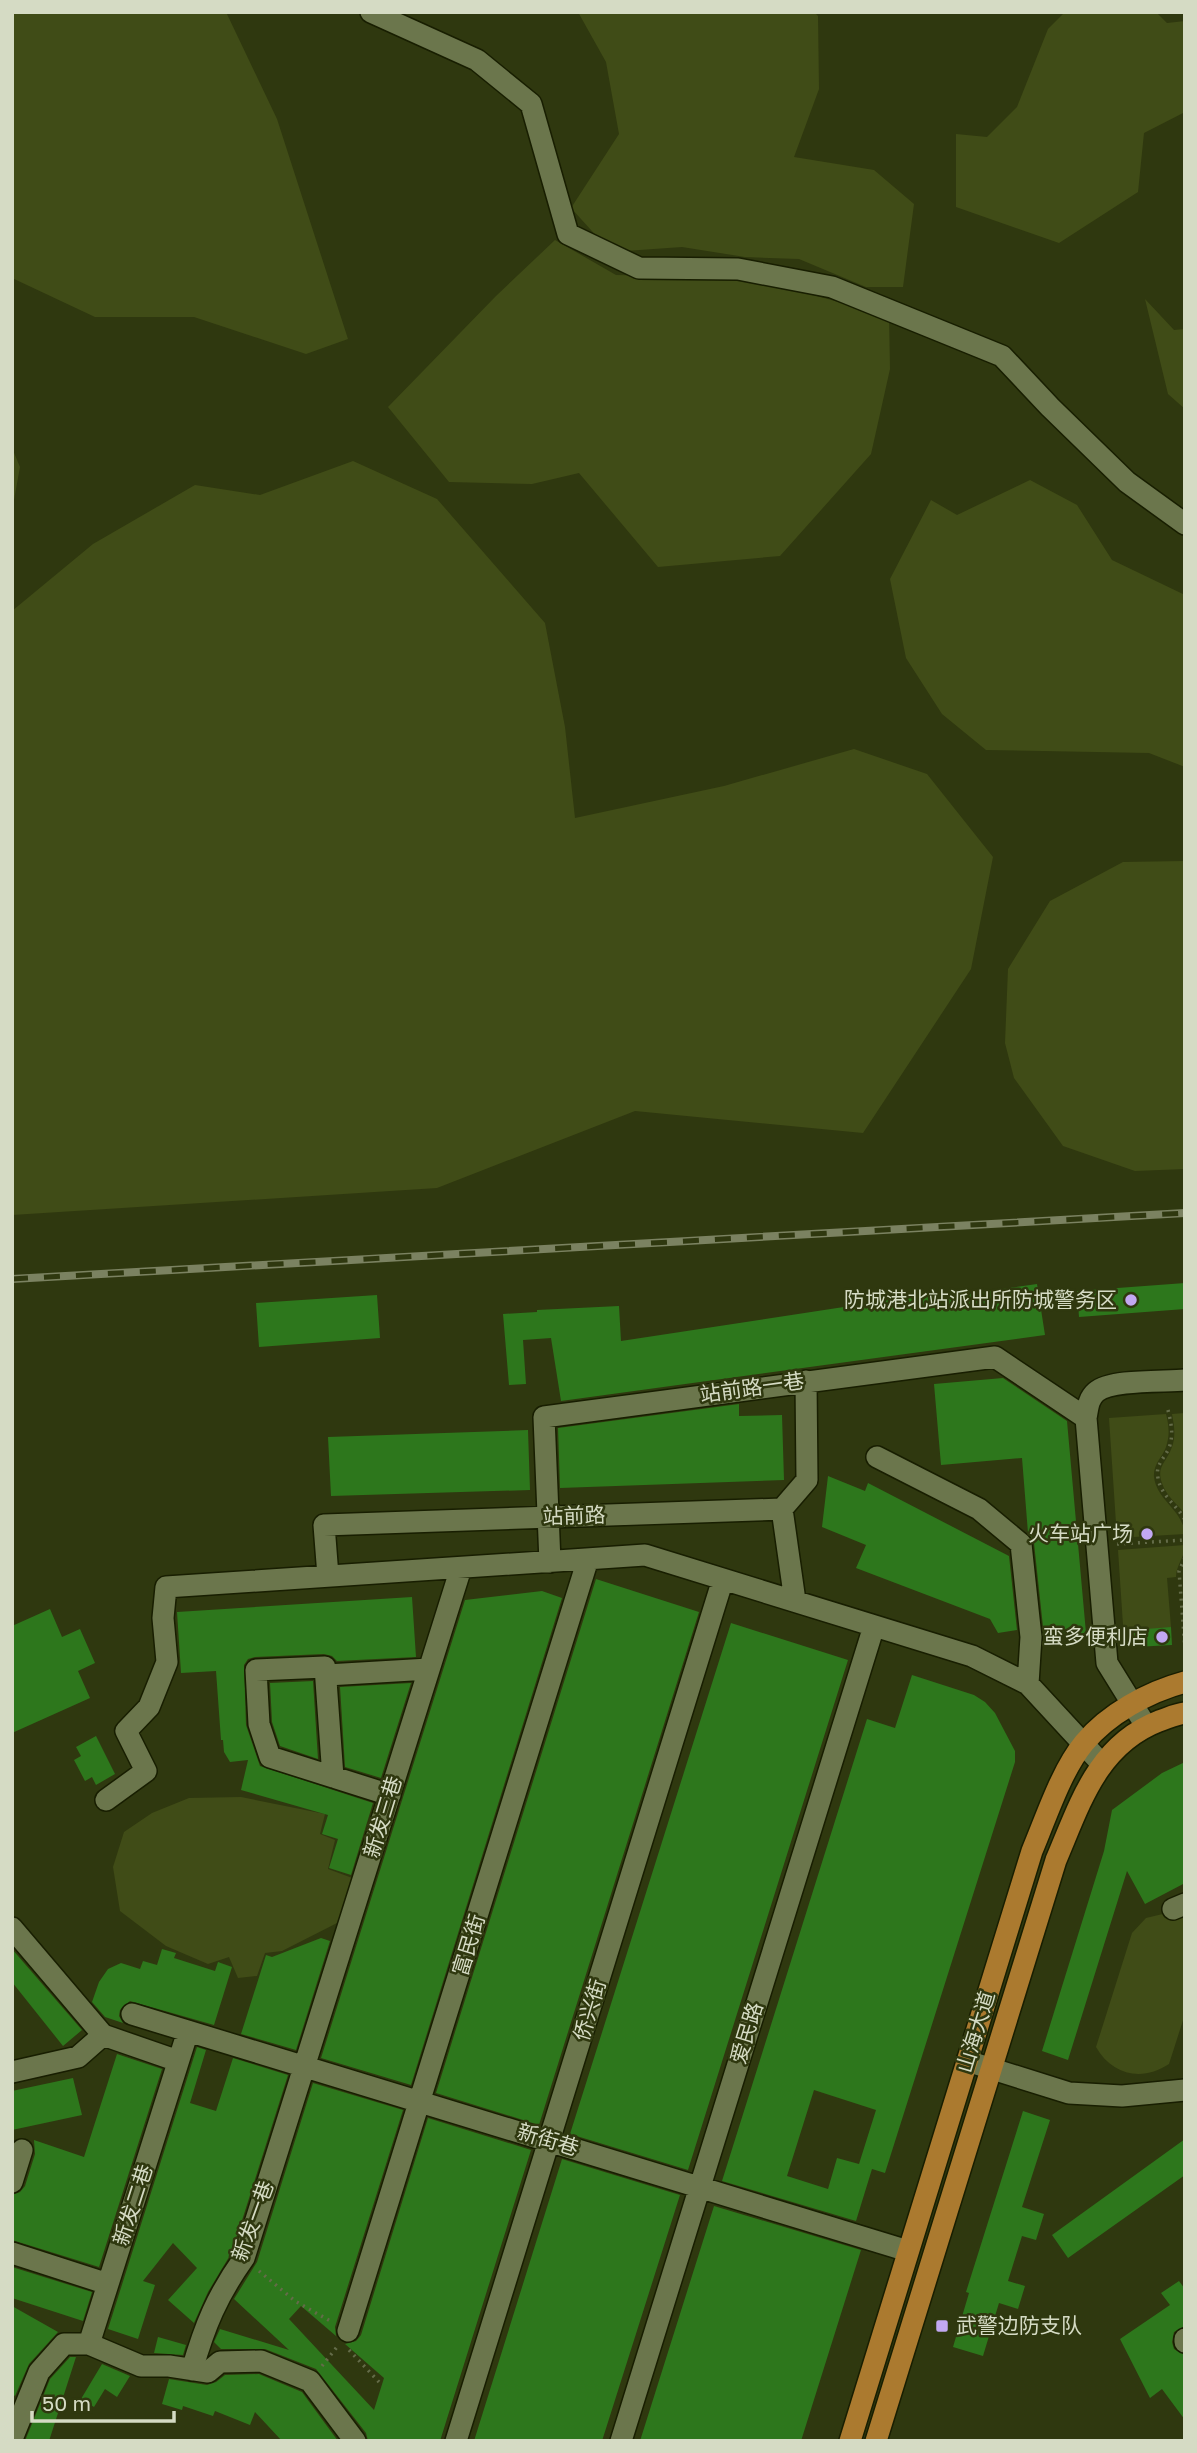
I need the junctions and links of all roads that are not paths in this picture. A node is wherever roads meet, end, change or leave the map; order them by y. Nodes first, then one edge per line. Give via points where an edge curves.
1 (371, 12) edge
2 (1185, 524) edge
3 (1185, 1380) edge
4 (806, 1381) junction
5 (1086, 1418) junction
6 (877, 1457) dead end
7 (782, 1509) junction
8 (548, 1517) junction
9 (588, 1559) junction
10 (550, 1562) junction
11 (461, 1568) junction
12 (328, 1576) junction
13 (723, 1579) junction
14 (795, 1601) junction
15 (874, 1626) junction
16 (429, 1669) junction
17 (327, 1675) junction
18 (1185, 1682) edge
19 (1028, 1684) junction
20 (1132, 1704) junction
21 (1185, 1713) edge
22 (1146, 1726) junction
23 (1084, 1744) junction
24 (1101, 1763) junction
25 (333, 1777) junction
26 (390, 1796) junction
27 (106, 1800) dead end
28 (12, 1928) edge
29 (132, 2014) dead end
30 (188, 2031) junction
31 (103, 2035) junction
32 (178, 2061) junction
33 (967, 2061) junction
34 (305, 2066) junction
35 (992, 2069) junction
36 (12, 2072) edge
37 (1184, 2088) edge
38 (420, 2101) junction
39 (550, 2140) junction
40 (22, 2150) dead end
41 (12, 2182) edge
42 (699, 2187) junction
43 (908, 2252) junction
44 (12, 2253) edge
45 (108, 2284) junction
46 (348, 2331) road end
47 (89, 2344) junction
48 (192, 2370) junction
49 (12, 2439) edge
50 (355, 2441) edge
51 (456, 2441) edge
52 (621, 2441) edge
53 (850, 2441) edge
54 (876, 2441) edge

1 - 2 street via 477,60 531,104 568,234 639,268 738,269 832,287 1002,356 1127,482
3 - 5 street via 1109,1385 1088,1403
4 - 5 street, 站前路一巷 via 995,1357
4 - 7 street via 807,1480
4 - 8 street, 站前路一巷 via 544,1416
5 - 20 street via 1107,1663
6 - 19 street via 979,1509 1021,1545 1031,1637
7 - 8 street, 站前路
7 - 14 street
8 - 10 street, 站前路一巷
8 - 12 street, 站前路 via 324,1525
9 - 10 street, 站前路
9 - 13 street, 站前路 via 645,1555
9 - 38 street, 富民街
10 - 11 street, 站前路
11 - 12 street, 站前路
11 - 16 street, 新发三巷
12 - 27 street, 站前路 via 166,1587 167,1662 149,1707 126,1731 145,1771
13 - 14 street, 站前路
13 - 39 street, 侨兴街
14 - 15 street, 站前路
15 - 19 street, 站前路 via 972,1656
15 - 42 street, 爱民路
16 - 17 street
16 - 26 street, 新发三巷
17 - 25 street
17 - 25 street via 326,1667 257,1671 259,1724 270,1757
18 - 20 main road, 山海大道
19 - 23 street, 站前路
20 - 22 street
20 - 23 main road, 山海大道
21 - 22 main road, 山海大道
22 - 24 main road, 山海大道
23 - 24 street, 站前路
23 - 33 main road, 山海大道 via 1032,1851
24 - 35 main road, 山海大道 via 1056,1860
25 - 26 street
26 - 34 street, 新发三巷
28 - 31 street
29 - 30 street, 新街巷
30 - 32 street, 新发二巷
30 - 34 street, 新街巷
31 - 32 street
31 - 36 street via 78,2057
32 - 45 street, 新发二巷
33 - 35 street
33 - 43 main road, 山海大道
34 - 38 street, 新街巷
34 - 48 street, 新发一巷 via 244,2258 205,2325
35 - 37 street via 1069,2093 1122,2096
35 - 54 main road, 山海大道
38 - 39 street, 新街巷
38 - 46 street, 富民街
39 - 42 street, 新街巷
39 - 51 street, 侨兴街
40 - 41 street
42 - 43 street, 新街巷
42 - 52 street, 爱民路
43 - 53 main road, 山海大道
44 - 45 street
45 - 47 street, 新发二巷
47 - 48 street via 141,2365
47 - 49 street via 64,2344 39,2372
48 - 50 street via 208,2372 220,2362 261,2361 310,2381

